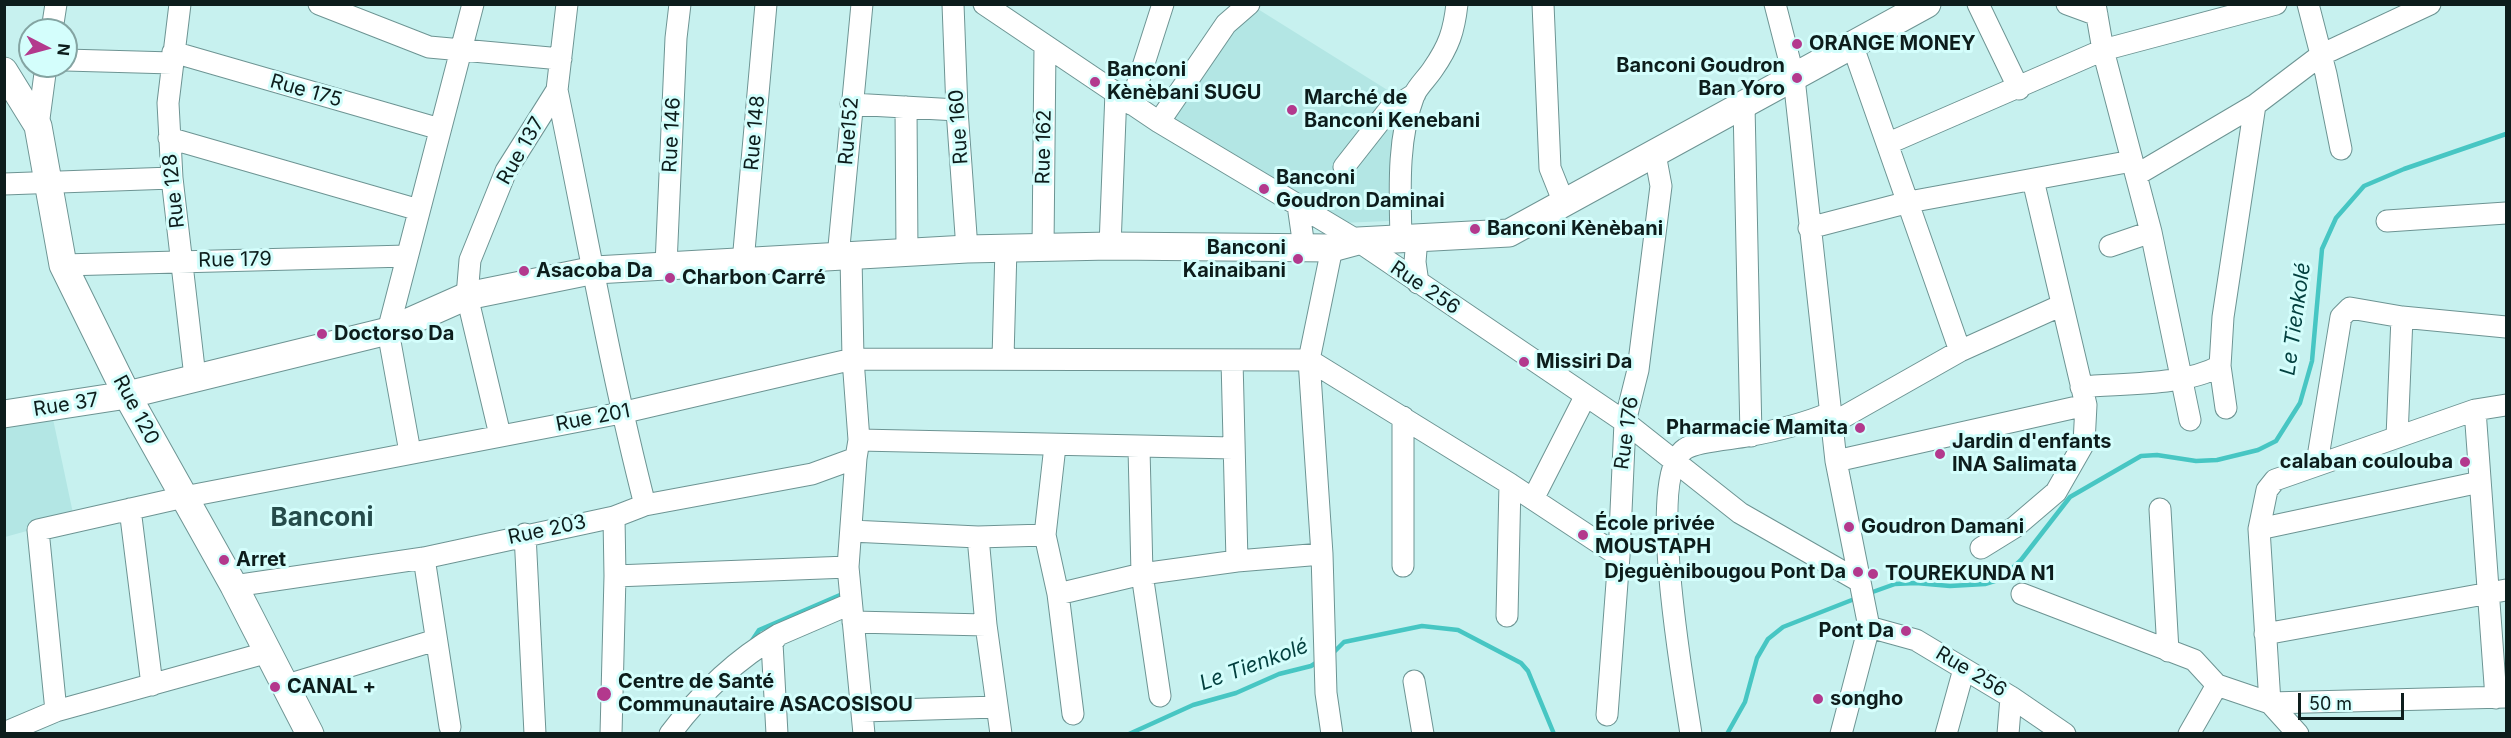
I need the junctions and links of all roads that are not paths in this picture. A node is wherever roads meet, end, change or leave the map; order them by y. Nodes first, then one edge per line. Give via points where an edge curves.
1 (180, 4) edge
2 (319, 4) edge
3 (473, 4) edge
4 (567, 4) edge
5 (680, 4) edge
6 (766, 4) edge
7 (862, 4) edge
8 (953, 4) edge
9 (984, 4) edge
10 (1163, 4) edge
11 (1249, 4) edge
12 (1457, 4) edge
13 (1543, 4) edge
14 (1775, 4) edge
15 (1927, 4) edge
16 (1978, 4) edge
17 (2067, 4) edge
18 (2276, 4) edge
19 (2308, 4) edge
20 (2430, 4) edge
21 (2096, 10) edge
22 (1852, 44) junction
23 (1045, 46) junction
24 (461, 50) junction
25 (2103, 50) junction
26 (2321, 55) junction
27 (172, 58) junction
28 (561, 59) junction
29 (78, 60) edge
30 (5, 73) edge
31 (44, 78) edge
32 (1794, 78) junction
33 (2019, 89) junction
34 (557, 90) junction
35 (1415, 94) junction
36 (1124, 98) junction
37 (851, 104) junction
38 (1744, 105) junction
39 (2254, 105) junction
40 (906, 107) junction
41 (957, 110) junction
42 (1159, 122) junction
43 (38, 126) junction
44 (440, 129) junction
45 (169, 138) junction
46 (1889, 143) junction
47 (2341, 149) dead end
48 (1655, 154) junction
49 (1344, 167) dead end
50 (2135, 167) junction
51 (172, 178) junction
52 (2033, 180) junction
53 (46, 183) junction
54 (4, 184) edge
55 (1909, 202) junction
56 (1564, 203) junction
57 (1298, 205) junction
58 (419, 210) junction
59 (2506, 213) edge
60 (2387, 221) dead end
61 (1809, 228) junction
62 (2151, 231) junction
63 (1409, 238) junction
64 (1358, 242) junction
65 (1110, 246) junction
66 (2110, 246) dead end
67 (1304, 247) junction
68 (1006, 248) junction
69 (1043, 248) junction
70 (1332, 248) junction
71 (967, 249) junction
72 (907, 252) junction
73 (407, 256) junction
74 (844, 256) junction
75 (181, 262) junction
76 (743, 262) junction
77 (63, 265) junction
78 (666, 265) junction
79 (595, 270) junction
80 (1418, 283) junction
81 (467, 296) junction
82 (2062, 304) junction
83 (2402, 317) junction
84 (2506, 327) edge
85 (388, 331) junction
86 (1960, 351) junction
87 (1003, 358) junction
88 (853, 359) junction
89 (1232, 360) junction
90 (1309, 360) junction
91 (2220, 366) junction
92 (195, 377) junction
93 (2183, 378) junction
94 (127, 395) junction
95 (2083, 396) junction
96 (1585, 397) junction
97 (2506, 405) edge
98 (2226, 408) dead end
99 (2475, 410) junction
100 (621, 413) junction
101 (4, 414) edge
102 (1403, 417) junction
103 (1831, 418) junction
104 (2190, 420) dead end
105 (1624, 422) junction
106 (500, 435) junction
107 (1751, 436) junction
108 (2397, 437) junction
109 (1055, 446) junction
110 (1139, 448) junction
111 (1233, 448) junction
112 (857, 449) junction
113 (410, 452) junction
114 (1674, 460) junction
115 (1836, 461) junction
116 (2317, 464) junction
117 (2480, 482) junction
118 (1510, 484) junction
119 (184, 497) junction
120 (1533, 499) junction
121 (645, 506) junction
122 (130, 509) junction
123 (2160, 509) dead end
124 (614, 516) junction
125 (2259, 529) junction
126 (850, 531) junction
127 (525, 534) junction
128 (1045, 535) junction
129 (978, 537) junction
130 (1981, 548) dead end
131 (1322, 554) junction
132 (1619, 556) junction
133 (424, 558) junction
134 (1237, 561) junction
135 (1403, 566) dead end
136 (848, 567) junction
137 (1142, 574) junction
138 (615, 576) junction
139 (1859, 580) junction
140 (234, 586) junction
141 (2497, 592) edge
142 (1058, 594) junction
143 (2022, 594) dead end
144 (852, 613) junction
145 (1508, 616) dead end
146 (986, 625) junction
147 (1869, 627) junction
148 (2265, 634) junction
149 (778, 635) junction
150 (435, 640) junction
151 (2168, 651) junction
152 (269, 652) junction
153 (1964, 669) junction
154 (1414, 681) dead end
155 (152, 684) junction
156 (286, 685) junction
157 (2217, 686) junction
158 (1160, 696) dead end
159 (2011, 697) junction
160 (2501, 698) edge
161 (2270, 703) junction
162 (997, 707) junction
163 (56, 711) junction
164 (862, 711) junction
165 (1073, 714) dead end
166 (1606, 715) dead end
167 (450, 727) dead end
168 (8, 732) edge
169 (310, 734) edge
170 (535, 734) edge
171 (610, 734) edge
172 (670, 734) edge
173 (777, 734) edge
174 (864, 734) edge
175 (1001, 734) edge
176 (1332, 734) edge
177 (1423, 734) edge
178 (1691, 734) edge
179 (1841, 734) edge
180 (1946, 734) edge
181 (2008, 734) edge
182 (2065, 734) edge
183 (2190, 734) edge
184 (2298, 734) edge

1 - 27 street, Rue 128
2 - 24 street via 429,48
3 - 24 street
4 - 28 street, Rue 137
5 - 78 street, Rue 146
6 - 76 street, Rue 148
7 - 37 street, Rue152
8 - 41 street, Rue 160
9 - 23 street, Rue 256
10 - 36 street
11 - 42 street via 1226,24
12 - 35 street via 1454,32
13 - 56 street via 1550,168
14 - 32 street
15 - 22 main road, Rue 37
16 - 33 street
17 - 21 street
18 - 25 street
19 - 26 street
20 - 26 street
21 - 25 street
22 - 32 main road, Rue 37
22 - 46 street
23 - 36 street, Rue 256
23 - 69 street, Rue 162
24 - 28 street
24 - 44 street
25 - 33 street
25 - 50 street
26 - 39 street
26 - 47 street
27 - 29 street, Rue 175
27 - 44 street, Rue 175
27 - 45 street, Rue 128
28 - 34 street, Rue 137
30 - 43 main road, Rue 120
31 - 43 street
32 - 38 main road, Rue 37
32 - 61 street
33 - 46 street
34 - 79 street
34 - 81 street, Rue 137 via 506,171 471,260
35 - 49 street via 1388,111
35 - 63 street via 1404,142 1400,189
36 - 42 street, Rue 256
36 - 65 street
37 - 40 street
37 - 74 street, Rue152
38 - 48 main road, Rue 37
38 - 107 street
39 - 50 street
39 - 91 street via 2223,317
40 - 41 street
40 - 72 street
41 - 71 street, Rue 160
42 - 57 street, Rue 256
43 - 53 main road, Rue 120
44 - 58 street
45 - 51 street, Rue 128
45 - 58 street
46 - 55 street
48 - 56 main road, Rue 37
48 - 105 street, Rue 176 via 1661,186 1638,370
50 - 52 street
50 - 62 street
51 - 53 street
51 - 75 street, Rue 128
52 - 55 street
52 - 82 street
53 - 54 street
53 - 77 main road, Rue 120
55 - 61 street
55 - 86 street
56 - 63 main road, Rue 37 via 1509,233
57 - 64 street, Rue 256
57 - 67 street
58 - 73 street
59 - 60 street
61 - 103 street
62 - 66 street
62 - 93 street
63 - 64 main road, Rue 37
63 - 80 street
64 - 70 main road, Rue 37
64 - 80 street, Rue 256
65 - 67 main road, Rue 37
65 - 69 main road, Rue 37
67 - 70 main road, Rue 37
68 - 69 main road, Rue 37
68 - 71 main road, Rue 37
68 - 87 street
70 - 90 street
71 - 72 main road, Rue 37
72 - 74 main road, Rue 37
73 - 75 street, Rue 179
73 - 85 street
74 - 76 main road, Rue 37
74 - 88 street, Rue152
75 - 77 street, Rue 179
75 - 92 street, Rue 128
76 - 78 main road, Rue 37
77 - 94 main road, Rue 120
78 - 79 main road, Rue 37
79 - 81 main road, Rue 37
79 - 100 street
80 - 96 street, Rue 256
81 - 85 main road, Rue 37
81 - 106 street, Rue 137
82 - 86 street
82 - 95 street
83 - 84 street
83 - 108 street
83 - 116 street via 2350,308 2341,317
85 - 92 main road, Rue 37
85 - 113 street
86 - 103 street
87 - 88 street, Rue 201
87 - 89 street, Rue 201
88 - 100 street, Rue 201
88 - 112 street, Rue152
89 - 90 street, Rue 201
89 - 111 street
90 - 102 street
90 - 131 street
91 - 93 street
91 - 98 street
92 - 94 main road, Rue 37
93 - 95 street
93 - 104 street
94 - 101 main road, Rue 37
94 - 119 main road, Rue 120
95 - 115 street
95 - 130 street via 2084,443 2056,492 2015,527
96 - 105 street, Rue 256
96 - 120 street
97 - 99 street
99 - 108 street
99 - 117 street
100 - 106 street, Rue 201
100 - 121 street
102 - 118 street
102 - 135 street
103 - 107 street
103 - 115 street
105 - 114 street, Rue 256
105 - 132 street, Rue 176
106 - 113 street, Rue 201
107 - 114 street via 1685,448
108 - 116 street
109 - 110 street
109 - 112 street
109 - 128 street
110 - 111 street
110 - 137 street
111 - 134 street
112 - 121 street, Rue 203 via 812,474
112 - 126 street, Rue152
113 - 119 street, Rue 201
114 - 139 street, Rue 256 via 1740,513
114 - 178 street via 1668,477 1666,515 1672,597
115 - 139 street
116 - 125 street via 2275,480 2266,490
117 - 125 street
117 - 141 street
118 - 120 street
118 - 145 street
119 - 122 street, Rue 201
119 - 140 main road, Rue 120
120 - 132 street
121 - 124 street, Rue 203
122 - 155 street
122 - 163 street, Rue 201 via 38,530
123 - 151 street
124 - 127 street, Rue 203
124 - 138 street
125 - 148 street
126 - 129 street
126 - 136 street, Rue152
127 - 133 street, Rue 203
127 - 170 street
128 - 129 street
128 - 142 street
129 - 146 street
131 - 134 street
131 - 176 street via 1322,634
132 - 166 street, Rue 176
133 - 140 street, Rue 203
133 - 150 street
134 - 137 street
136 - 138 street
136 - 144 street, Rue152
137 - 142 street
137 - 158 street
138 - 171 street
139 - 147 street
140 - 152 main road, Rue 120
141 - 148 street
141 - 160 street
142 - 165 street
143 - 151 street
144 - 146 street
144 - 149 street
144 - 164 street, Rue152
146 - 162 street
147 - 153 street, Rue 256 via 1916,640
147 - 179 street
148 - 161 street
149 - 172 street via 752,650 711,686
149 - 173 street via 771,652
150 - 156 street
150 - 167 street
151 - 157 street via 2194,660
152 - 155 street
152 - 156 main road, Rue 120
153 - 159 street, Rue 256
153 - 180 street
154 - 177 street
155 - 163 street
156 - 169 main road, Rue 120
157 - 161 street
157 - 183 street
159 - 181 street
159 - 182 street, Rue 256
160 - 161 street
161 - 184 street
162 - 164 street
162 - 175 street
163 - 168 street
164 - 174 street, Rue152

